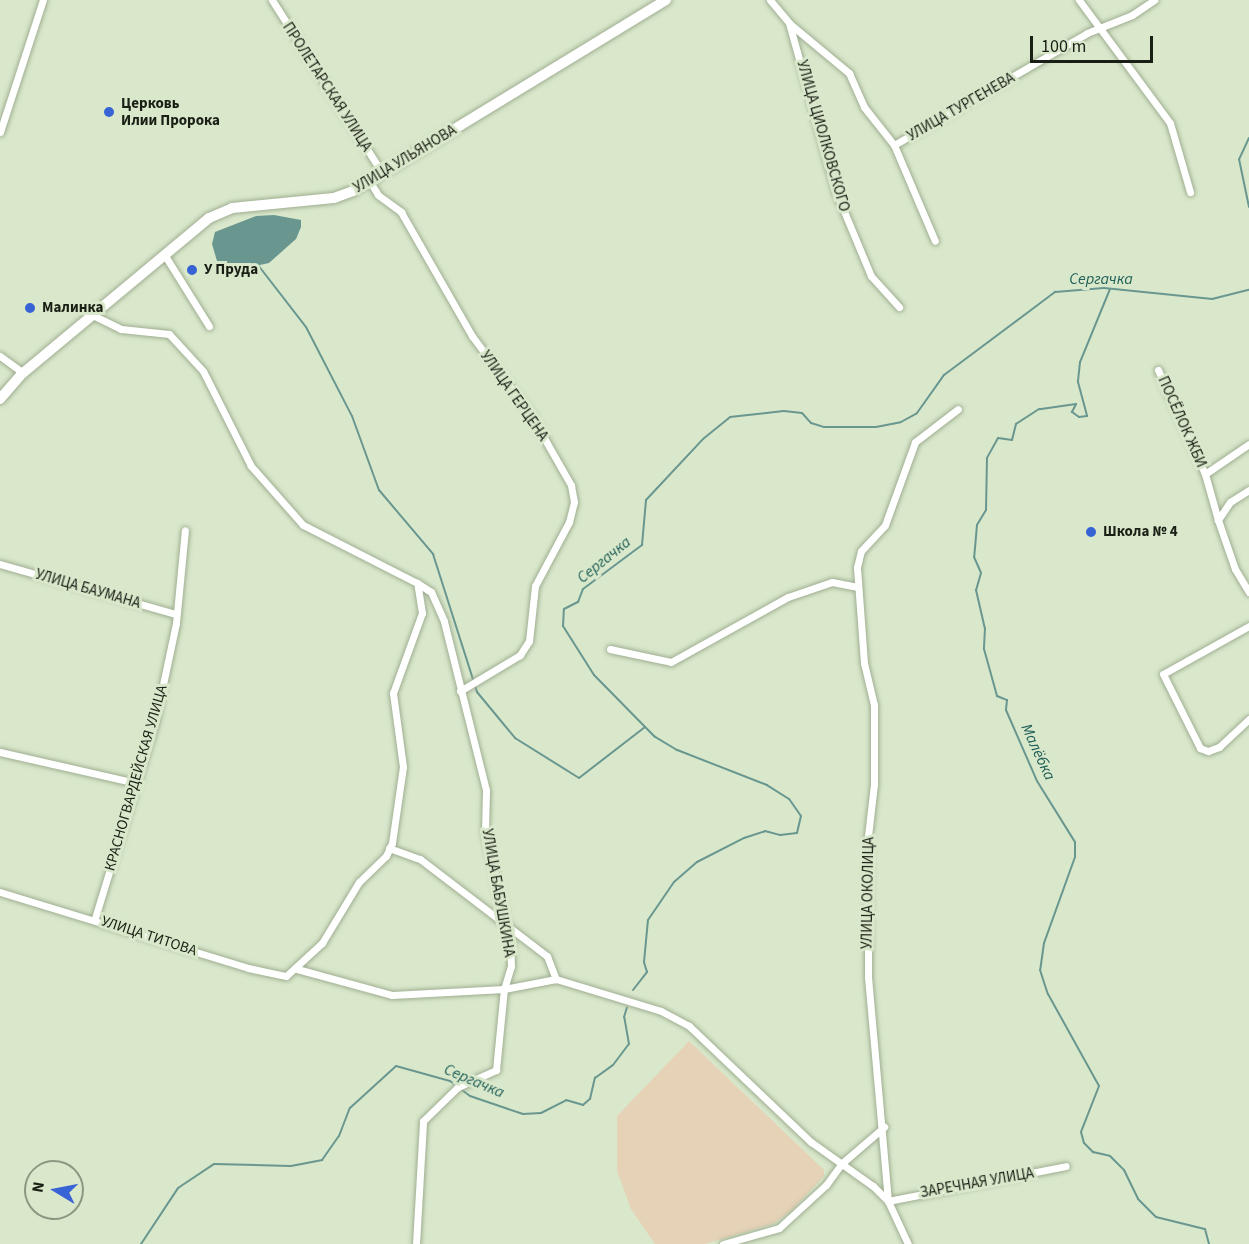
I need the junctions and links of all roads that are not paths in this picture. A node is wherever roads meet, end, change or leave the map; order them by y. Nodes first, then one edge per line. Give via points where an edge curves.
1 (43, 0) edge
2 (272, 0) edge
3 (666, 0) edge
4 (770, 0) edge
5 (1079, 0) edge
6 (1154, 0) edge
7 (789, 23) junction
8 (1098, 29) junction
9 (0, 132) edge
10 (894, 145) junction
11 (383, 174) junction
12 (369, 182) junction
13 (1190, 192) dead end
14 (935, 242) dead end
15 (164, 255) junction
16 (899, 307) dead end
17 (93, 315) junction
18 (209, 326) dead end
19 (0, 356) edge
20 (1158, 370) dead end
21 (23, 373) junction
22 (0, 399) edge
23 (958, 409) dead end
24 (1249, 444) edge
25 (1205, 474) junction
26 (1249, 490) edge
27 (1218, 520) junction
28 (185, 530) dead end
29 (0, 564) edge
30 (417, 583) junction
31 (857, 587) junction
32 (1249, 592) edge
33 (177, 614) junction
34 (1249, 626) edge
35 (610, 649) dead end
36 (460, 691) junction
37 (1249, 719) edge
38 (0, 752) edge
39 (136, 783) junction
40 (389, 848) junction
41 (0, 892) edge
42 (94, 918) junction
43 (504, 923) junction
44 (297, 969) junction
45 (556, 979) junction
46 (504, 989) junction
47 (884, 1127) junction
48 (841, 1164) junction
49 (1066, 1166) dead end
50 (888, 1201) junction
51 (416, 1244) edge
52 (723, 1244) edge
53 (908, 1244) edge

1 - 9 street
2 - 11 street, ПРОЛЕТАРСКАЯ УЛИЦА
3 - 11 main road, УЛИЦА УЛЬЯНОВА
4 - 7 street, УЛИЦА ЦИОЛКОВСКОГО
5 - 8 street
6 - 8 street, УЛИЦА ТУРГЕНЕВА via 1132,15
7 - 10 street, УЛИЦА ЦИОЛКОВСКОГО via 849,73 864,106
7 - 16 street, УЛИЦА ЦИОЛКОВСКОГО via 836,192 871,276
8 - 10 street, УЛИЦА ТУРГЕНЕВА
8 - 13 street via 1170,123
10 - 14 street, УЛИЦА ЦИОЛКОВСКОГО
11 - 12 main road, УЛИЦА УЛЬЯНОВА
12 - 15 main road, УЛИЦА УЛЬЯНОВА via 334,198 232,208 209,218
12 - 36 street, УЛИЦА ГЕРЦЕНА via 378,195 401,212 472,336 531,415 571,485 569,522 535,586 529,641 520,655
15 - 17 main road, УЛИЦА УЛЬЯНОВА
15 - 18 street
17 - 21 main road, УЛИЦА УЛЬЯНОВА
17 - 30 street via 121,329 169,334 203,371 251,466 303,525
19 - 21 street
20 - 25 street, ПОСЁЛОК ЖБИ
21 - 22 main road, УЛИЦА УЛЬЯНОВА
23 - 31 street, УЛИЦА ОКОЛИЦА via 915,442 885,525 861,551
24 - 25 street, ПОСЁЛОК ЖБИ
25 - 27 street, ПОСЁЛОК ЖБИ
26 - 27 street via 1230,502
27 - 32 street, ПОСЁЛОК ЖБИ via 1235,569
28 - 33 street, КРАСНОГВАРДЕЙСКАЯ УЛИЦА
29 - 33 street, УЛИЦА БАУМАНА
30 - 36 street via 431,592 444,621
30 - 40 street via 422,613 393,693 403,767
31 - 35 street via 832,582 788,597 671,662
31 - 47 street, УЛИЦА ОКОЛИЦА via 864,663 874,705 867,964
33 - 39 street, КРАСНОГВАРДЕЙСКАЯ УЛИЦА via 155,722
34 - 37 street via 1163,674 1200,748 1208,751 1219,747
36 - 43 street, УЛИЦА БАБУШКИНА via 486,790 485,832
38 - 39 street
39 - 42 street, КРАСНОГВАРДЕЙСКАЯ УЛИЦА
40 - 43 street via 420,859
40 - 44 street via 359,882 322,943
41 - 42 street, УЛИЦА ТИТОВА
42 - 44 street, УЛИЦА ТИТОВА via 248,968 285,976
43 - 45 street via 547,957
43 - 46 street, УЛИЦА БАБУШКИНА via 511,966
44 - 46 street via 392,994
45 - 46 street
45 - 48 street via 661,1011 689,1026 811,1142
46 - 51 street, УЛИЦА БАБУШКИНА via 496,1070 458,1088 423,1121
47 - 48 street
47 - 50 street, УЛИЦА ОКОЛИЦА
48 - 50 street
48 - 52 street via 826,1185 779,1228
49 - 50 street, ЗАРЕЧНАЯ УЛИЦА
50 - 53 street

